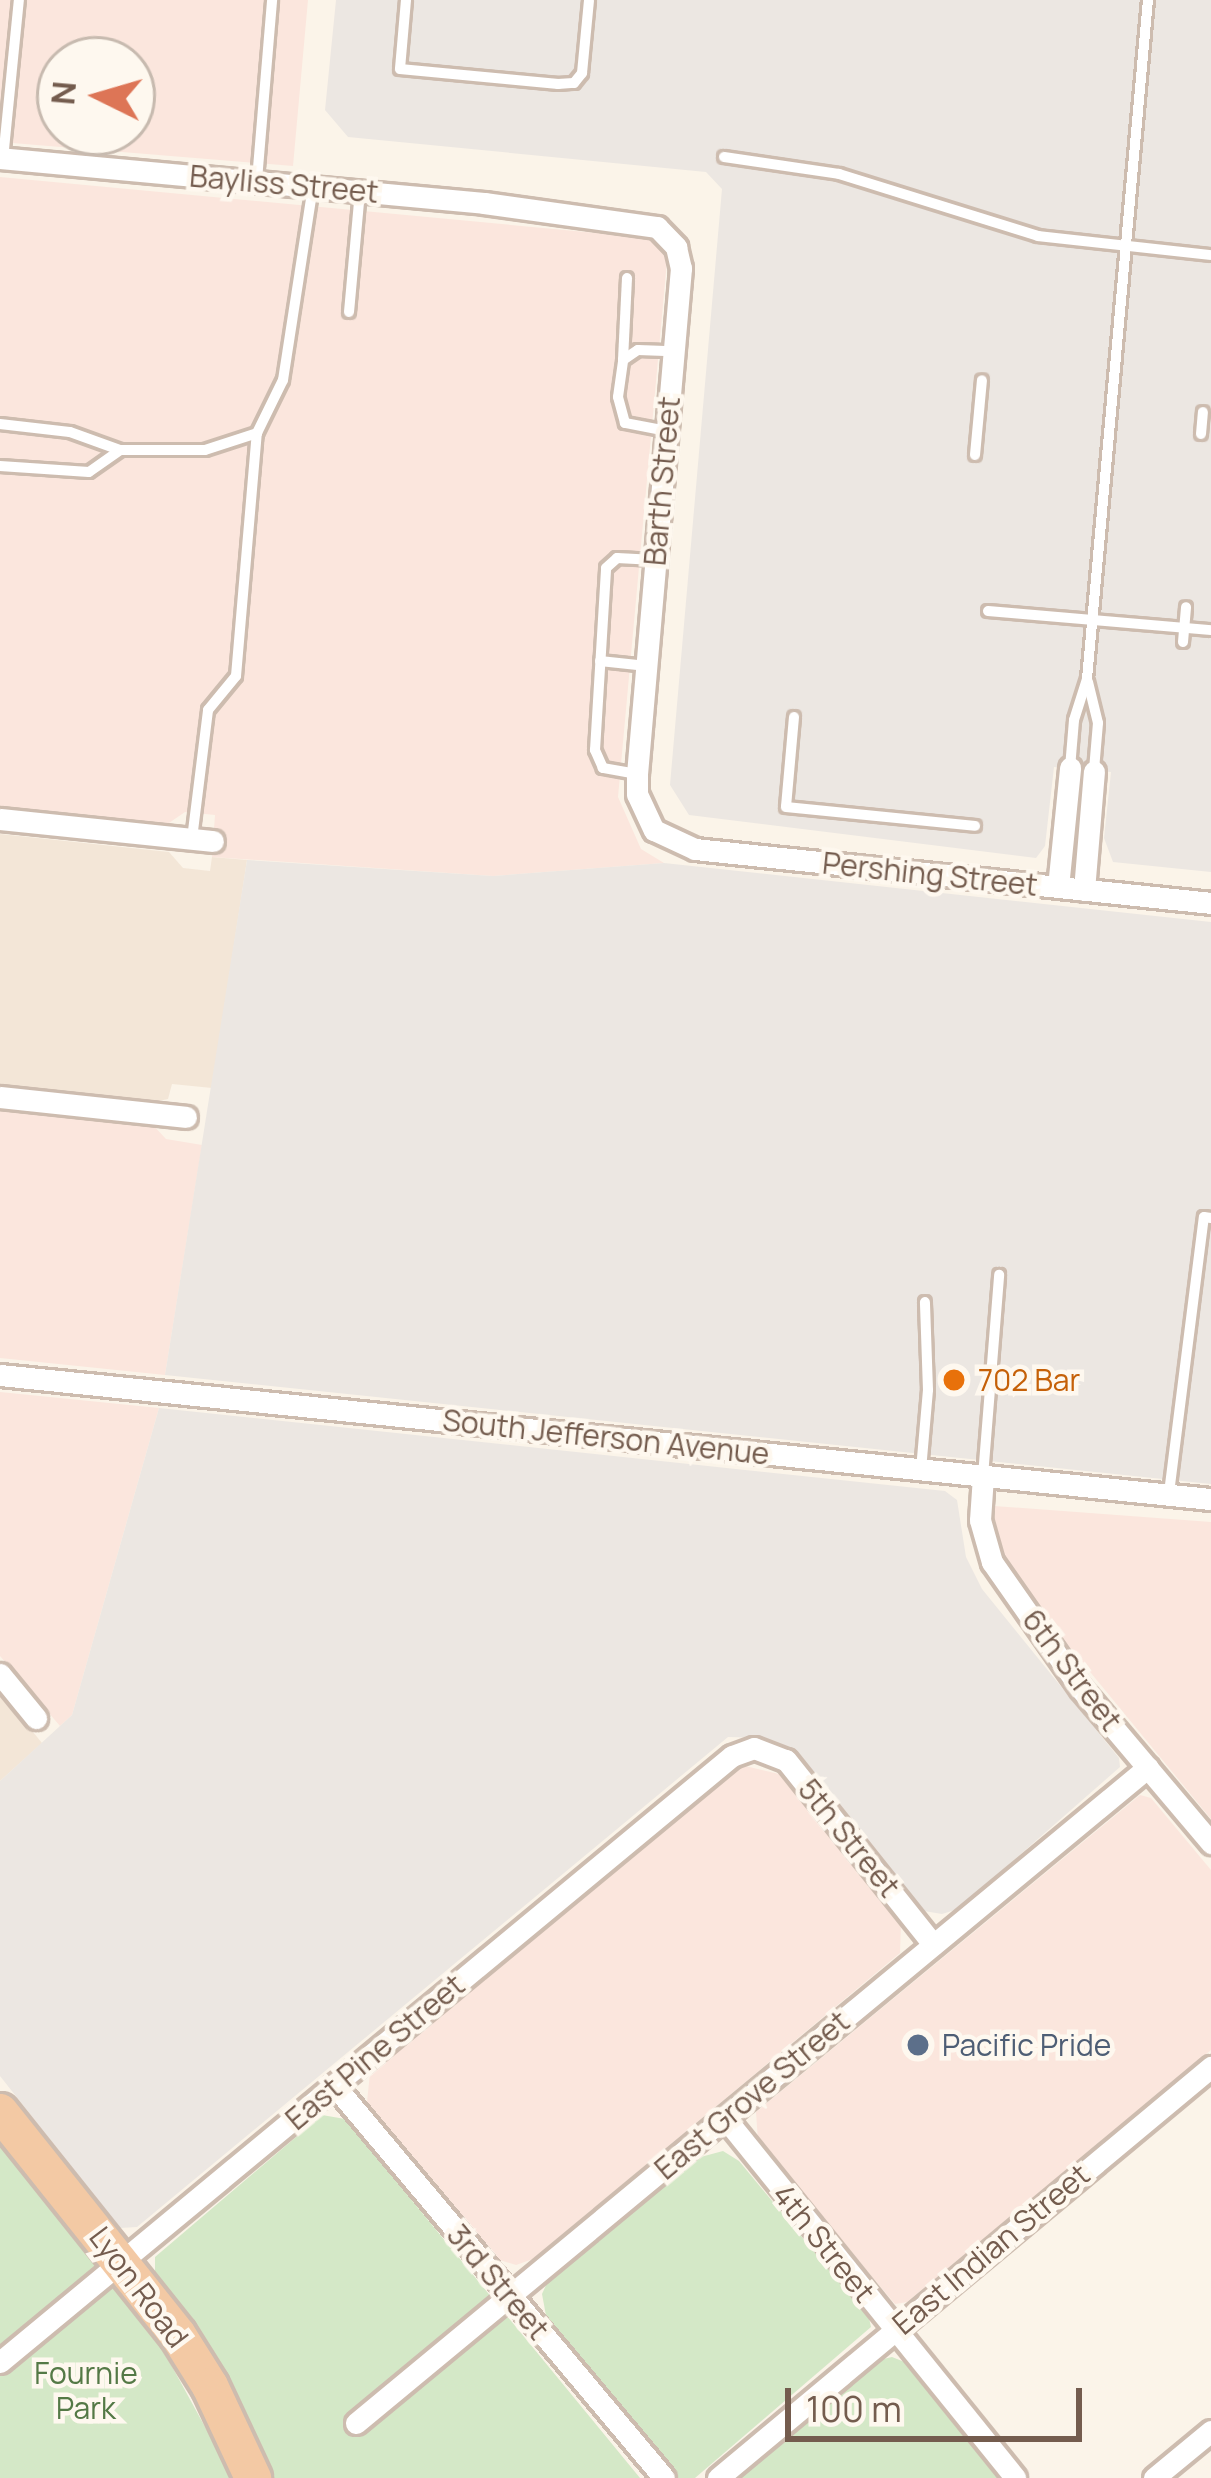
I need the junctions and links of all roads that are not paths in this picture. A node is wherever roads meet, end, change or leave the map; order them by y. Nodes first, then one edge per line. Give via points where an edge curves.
1 (19, 0) edge
2 (272, 0) edge
3 (406, 0) edge
4 (589, 0) edge
5 (1148, 0) edge
6 (6, 80) edge
7 (724, 157) dead end
8 (2, 159) edge
9 (257, 180) junction
10 (313, 187) junction
11 (360, 191) junction
12 (568, 212) joint
13 (1126, 244) junction
14 (1211, 255) edge
15 (627, 278) dead end
16 (350, 312) dead end
17 (674, 352) junction
18 (623, 360) junction
19 (982, 380) dead end
20 (1203, 412) dead end
21 (0, 424) edge
22 (667, 431) junction
23 (257, 433) junction
24 (1201, 434) dead end
25 (120, 450) junction
26 (975, 455) dead end
27 (0, 466) edge
28 (656, 560) junction
29 (1186, 607) dead end
30 (988, 610) dead end
31 (1092, 620) junction
32 (1211, 630) edge
33 (1184, 635) junction
34 (600, 661) junction
35 (647, 666) junction
36 (1087, 679) junction
37 (794, 717) dead end
38 (1070, 768) joint
39 (1094, 771) joint
40 (637, 774) junction
41 (0, 819) edge
42 (975, 826) dead end
43 (653, 830) joint
44 (202, 840) joint
45 (1058, 887) junction
46 (1084, 890) junction
47 (1211, 904) edge
48 (0, 1097) edge
49 (186, 1117) dead end
50 (1211, 1218) edge
51 (999, 1275) dead end
52 (925, 1302) dead end
53 (0, 1375) edge
54 (921, 1470) junction
55 (983, 1476) junction
56 (1169, 1495) junction
57 (1211, 1499) edge
58 (0, 1674) edge
59 (36, 1718) dead end
60 (754, 1748) joint
61 (1148, 1767) junction
62 (1211, 1843) edge
63 (933, 1944) junction
64 (1211, 2067) edge
65 (334, 2085) junction
66 (0, 2112) edge
67 (725, 2118) junction
68 (123, 2261) junction
69 (510, 2298) junction
70 (894, 2329) junction
71 (0, 2362) edge
72 (356, 2422) dead end
73 (1211, 2431) edge
74 (253, 2478) edge
75 (664, 2478) edge
76 (718, 2478) edge
77 (1016, 2478) edge
78 (1154, 2478) edge

1 - 6 lane
2 - 9 lane
3 - 4 lane via 400,69 558,84 582,73
5 - 13 lane
6 - 8 lane
7 - 13 lane via 839,174 1038,236
8 - 9 street, Bayliss Street
9 - 10 street, Bayliss Street
10 - 11 street, Bayliss Street
10 - 23 lane via 283,380
11 - 12 street, Bayliss Street
11 - 16 lane
12 - 17 street, Barth Street via 644,222 670,237 681,268
13 - 14 lane
13 - 31 lane
15 - 18 lane
17 - 18 lane via 638,350
17 - 22 street, Barth Street
18 - 22 lane via 618,397 625,423
19 - 26 lane
20 - 24 lane
21 - 25 lane via 70,432
22 - 28 street, Barth Street
23 - 25 lane via 205,450
23 - 44 lane via 236,676 208,710
25 - 27 lane via 89,472
28 - 34 lane via 616,558 606,568
28 - 35 street, Barth Street
29 - 33 lane
30 - 31 lane
31 - 33 lane
31 - 36 lane
32 - 33 lane
34 - 35 lane
34 - 40 lane via 595,750 603,768
35 - 40 street, Barth Street
36 - 38 lane
36 - 39 lane via 1098,723
37 - 42 lane via 786,807
38 - 45 street
39 - 46 street
40 - 43 street, Barth Street
41 - 44 street
43 - 45 street, Pershing Street via 695,849
45 - 46 street, Pershing Street
46 - 47 street, Pershing Street
48 - 49 street
50 - 56 lane via 1204,1217
51 - 55 lane
52 - 54 lane
53 - 54 street, South Jefferson Avenue
54 - 55 street, South Jefferson Avenue
55 - 56 street, South Jefferson Avenue
55 - 61 street, 6th Street via 980,1520 992,1562 1081,1689
56 - 57 street, South Jefferson Avenue
58 - 59 street
60 - 63 street, 5th Street via 786,1760
60 - 65 street, East Pine Street via 732,1756
61 - 62 street, 6th Street
61 - 63 street, East Grove Street
63 - 67 street, East Grove Street
64 - 70 street, East Indian Street
65 - 68 street, East Pine Street
65 - 69 street, 3rd Street
66 - 68 highway, Lyon Road
67 - 69 street, East Grove Street
67 - 70 street, 4th Street
68 - 71 street, East Pine Street
68 - 74 highway, Lyon Road via 211,2386
69 - 72 street, East Grove Street
69 - 75 street, 3rd Street
70 - 76 street, East Indian Street
70 - 77 street, 4th Street
73 - 78 street

